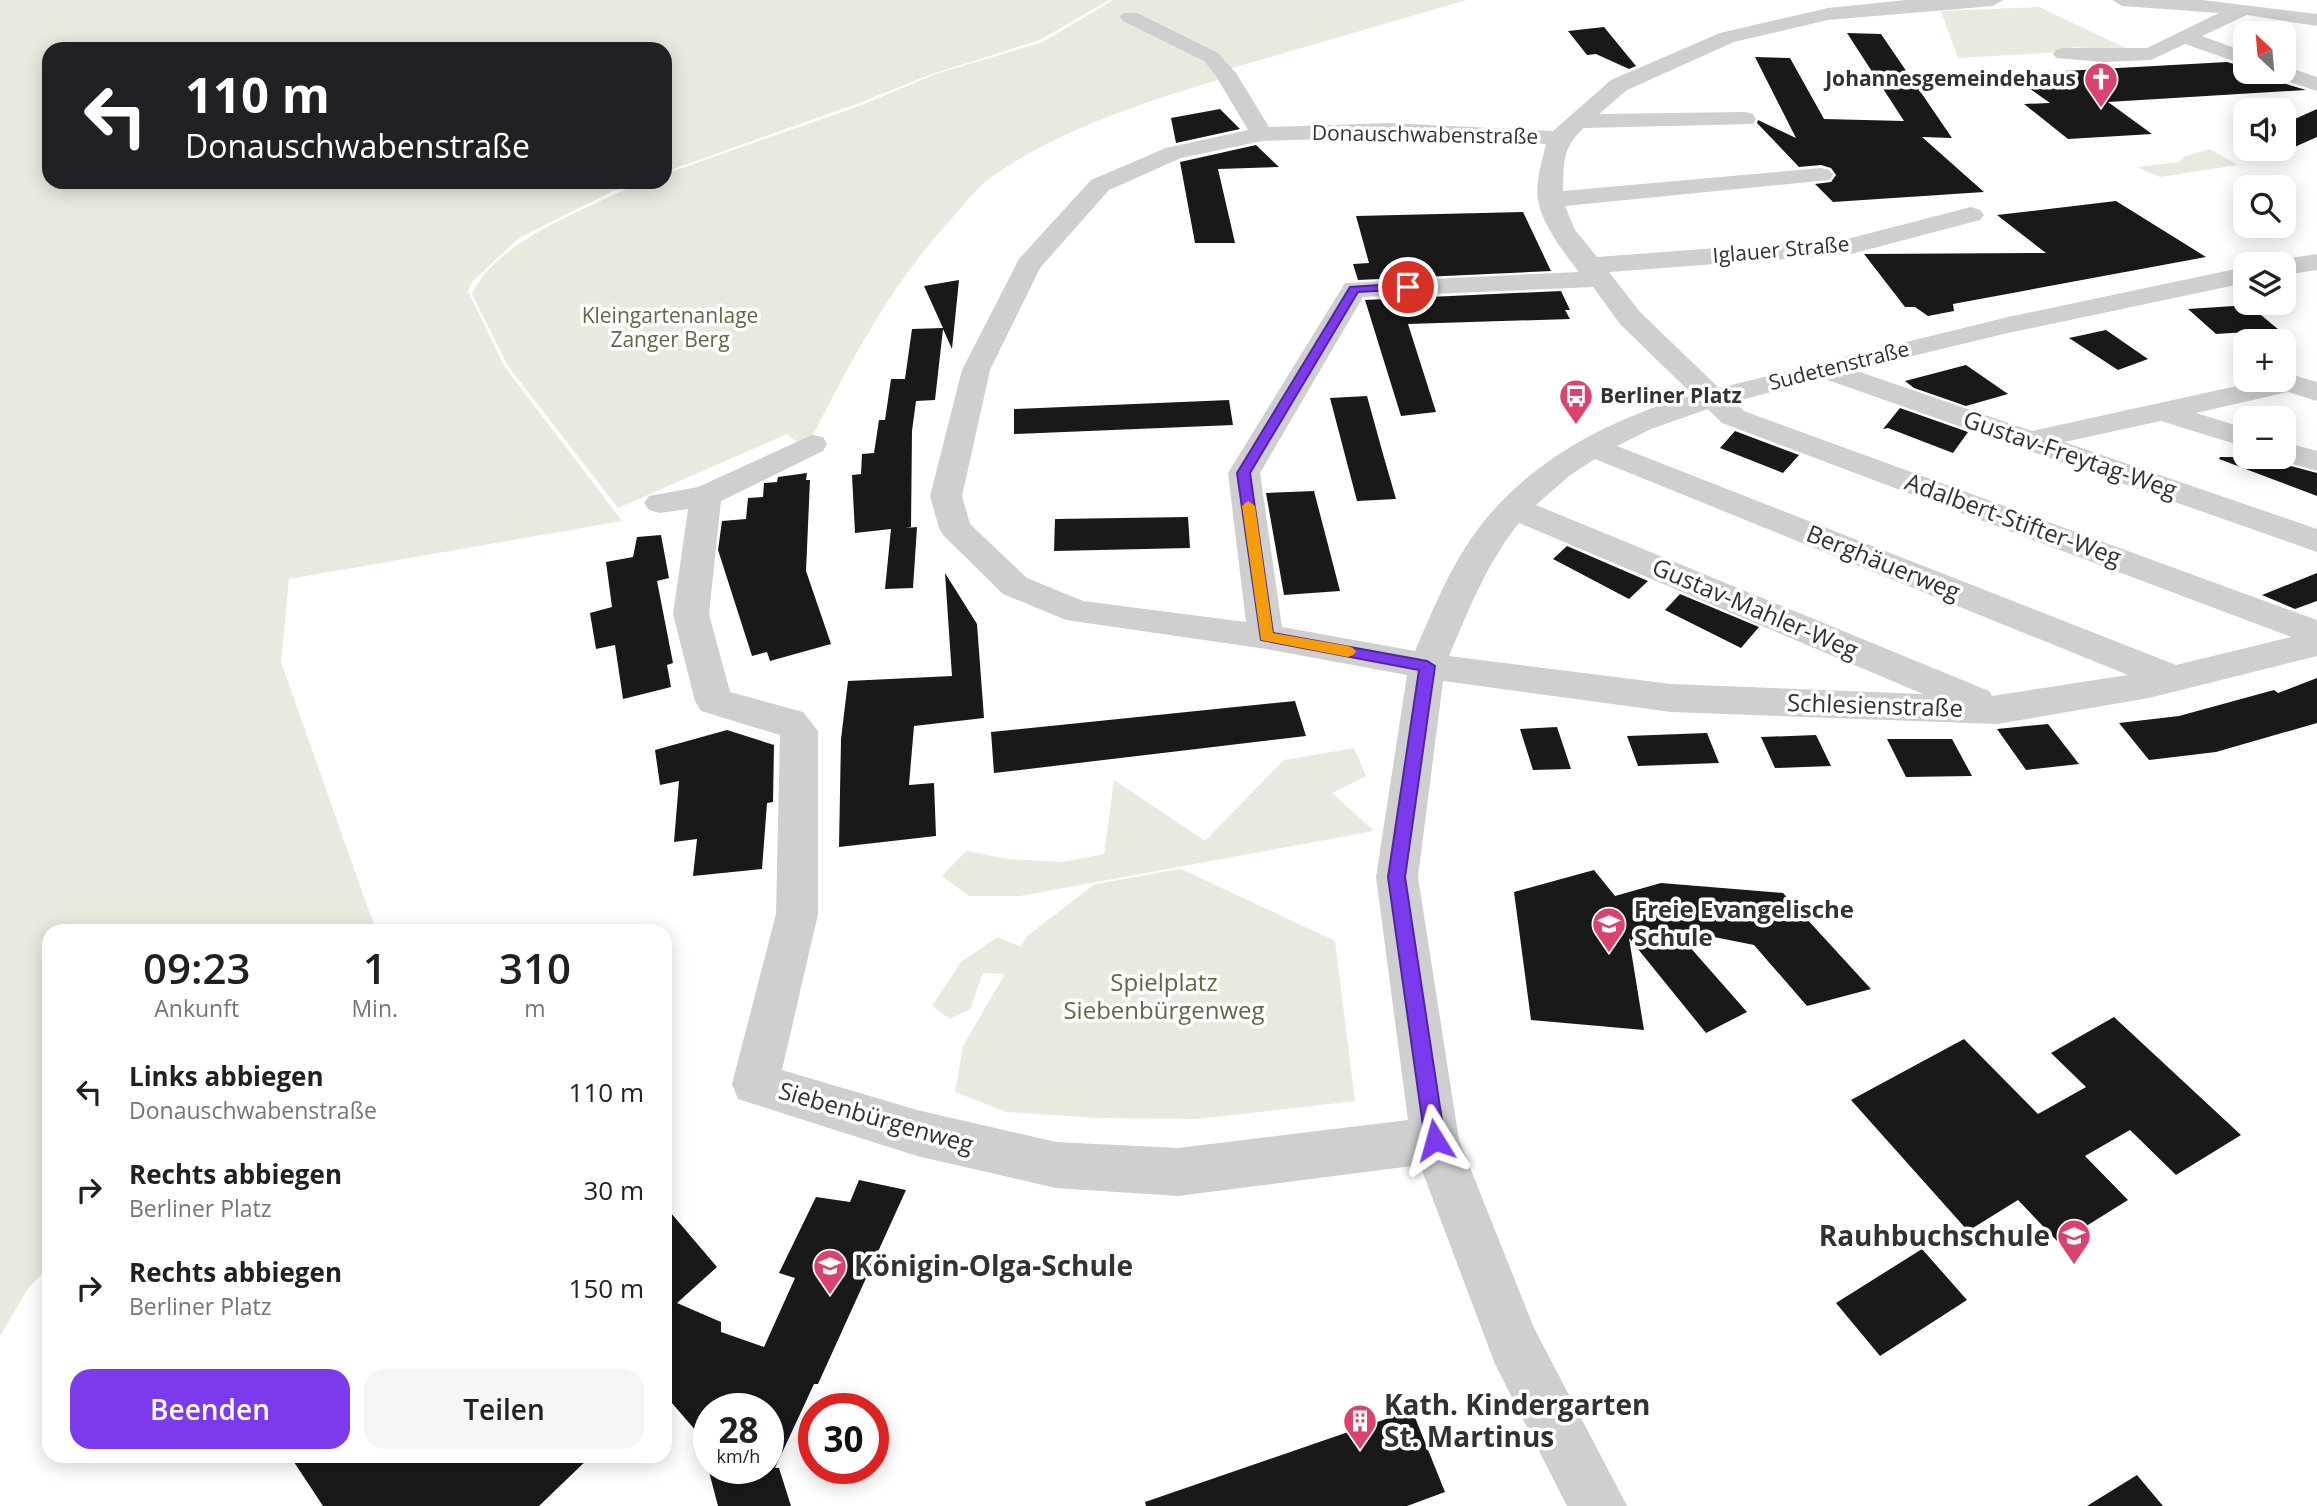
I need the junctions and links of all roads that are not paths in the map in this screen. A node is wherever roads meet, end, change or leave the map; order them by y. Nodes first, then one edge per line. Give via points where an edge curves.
1 (1993, 0) edge
2 (2122, 0) edge
3 (2137, 0) edge
4 (1915, 2) edge
5 (2317, 2) edge
6 (2244, 9) junction
7 (1130, 18) dead end
8 (2308, 19) edge
9 (2185, 37) junction
10 (2063, 54) dead end
11 (2233, 55) edge
12 (2296, 77) edge
13 (2317, 84) edge
14 (1745, 119) dead end
15 (1569, 130) junction
16 (1262, 134) junction
17 (1821, 175) dead end
18 (1550, 200) junction
19 (1971, 215) dead end
20 (2317, 262) edge
21 (2296, 265) edge
22 (1593, 272) junction
23 (2233, 278) edge
24 (1823, 369) junction
25 (2317, 392) edge
26 (1713, 398) junction
27 (2162, 412) junction
28 (2233, 434) edge
29 (2029, 441) junction
30 (813, 444) dead end
31 (1592, 447) junction
32 (2296, 455) edge
33 (2317, 461) edge
34 (1513, 508) junction
35 (2317, 541) edge
36 (2317, 633) edge
37 (1266, 637) junction
38 (2317, 643) edge
39 (1427, 666) junction
40 (2175, 679) junction
41 (1997, 710) junction
42 (1435, 1140) junction
43 (1598, 1506) edge

1 - 4 street
2 - 3 street
3 - 6 street
4 - 15 street via 1828,14 1727,37 1619,85
5 - 8 street
6 - 8 street
6 - 9 street
7 - 16 street via 1211,57
9 - 10 street via 2151,54
9 - 11 street
12 - 13 street
14 - 15 street
15 - 16 street, Donauschwabenstraße
15 - 18 street via 1552,168
16 - 37 street, Donauschwabenstraße via 1174,153 1100,186 1028,265 976,370 946,496 955,527 1015,586 1079,612
17 - 18 street
18 - 22 street via 1563,231
19 - 22 street, Iglauer Straße via 1850,246
20 - 21 street
22 - 26 street via 1630,318
22 - 37 street via 1354,289 1244,473
23 - 24 street, Sudetenstraße
24 - 26 street, Sudetenstraße
24 - 29 street, Gustav-Freytag-Weg
25 - 27 street via 2289,383
26 - 31 street, Sudetenstraße via 1640,422
26 - 36 street, Adalbert-Stifter-Weg via 1733,416
27 - 28 street
27 - 29 street
29 - 35 street, Gustav-Freytag-Weg
30 - 42 street, Siebenbürgenweg via 683,499 691,614 714,701 790,722 799,730 797,914 755,1084 917,1133 1056,1165 1178,1172
31 - 34 street, Sudetenstraße
31 - 40 street, Berghäuerweg
32 - 33 street
34 - 39 street, Sudetenstraße via 1485,543
34 - 41 street, Gustav-Mahler-Weg
37 - 39 street, Donauschwabenstraße
38 - 40 street, Schlesienstraße
39 - 41 street, Schlesienstraße via 1671,698
39 - 42 street, Sudetenstraße via 1396,877
40 - 41 street, Schlesienstraße
42 - 43 street, Sudetenstraße via 1514,1345

